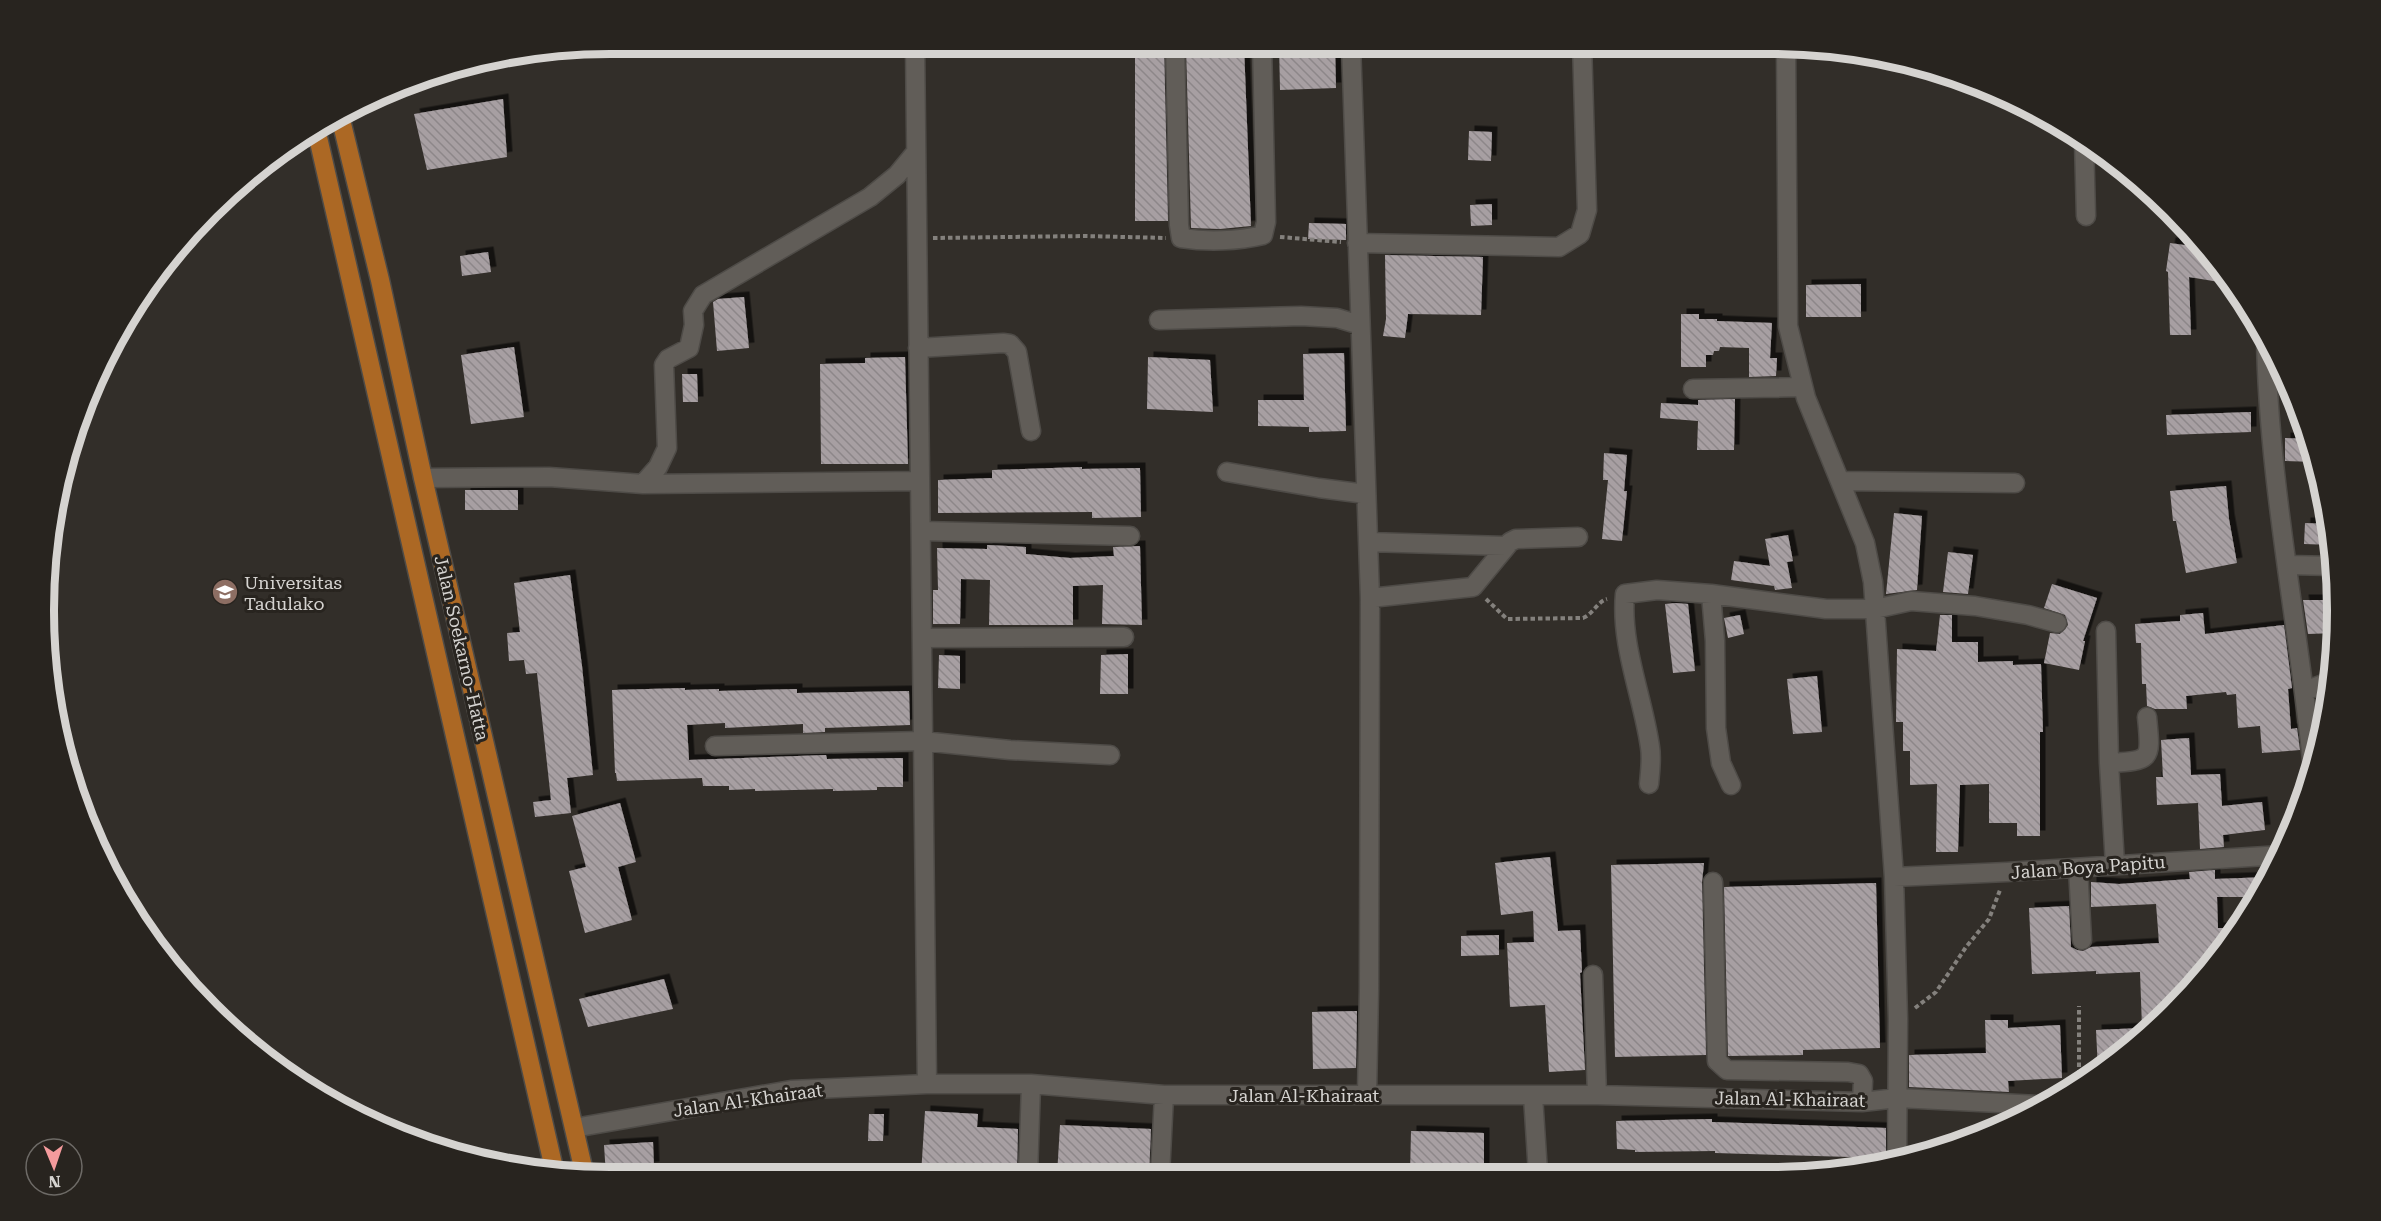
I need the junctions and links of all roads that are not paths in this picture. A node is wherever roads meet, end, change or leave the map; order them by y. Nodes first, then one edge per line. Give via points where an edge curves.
1 (915, 54) edge
2 (1175, 54) edge
3 (1262, 54) edge
4 (1351, 54) edge
5 (1582, 54) edge
6 (1786, 54) edge
7 (342, 123) edge
8 (317, 138) edge
9 (916, 152) junction
10 (2085, 152) edge
11 (2086, 216) dead end
12 (1357, 243) junction
13 (1159, 320) dead end
14 (1360, 325) junction
15 (918, 348) junction
16 (2266, 357) edge
17 (1802, 387) junction
18 (1693, 389) dead end
19 (1031, 431) dead end
20 (1227, 472) dead end
21 (423, 478) junction
22 (918, 481) junction
23 (1840, 481) junction
24 (2015, 483) dead end
25 (643, 484) junction
26 (1366, 494) junction
27 (922, 531) junction
28 (1130, 536) dead end
29 (1578, 537) dead end
30 (1368, 542) junction
31 (1505, 546) junction
32 (2288, 565) junction
33 (2325, 566) edge
34 (1711, 594) junction
35 (1370, 598) junction
36 (1875, 609) junction
37 (2057, 623) dead end
38 (2106, 631) dead end
39 (1124, 637) dead end
40 (923, 638) junction
41 (2322, 685) edge
42 (2306, 691) junction
43 (2147, 717) dead end
44 (922, 741) junction
45 (2311, 743) edge
46 (715, 746) dead end
47 (1110, 755) dead end
48 (2109, 763) junction
49 (1649, 784) dead end
50 (1731, 785) dead end
51 (2271, 856) edge
52 (2115, 865) junction
53 (2078, 868) junction
54 (1894, 877) junction
55 (1713, 882) dead end
56 (2082, 940) dead end
57 (1593, 975) dead end
58 (927, 1084) junction
59 (1031, 1084) junction
60 (1164, 1095) junction
61 (1367, 1095) junction
62 (1597, 1095) junction
63 (1533, 1096) junction
64 (1898, 1098) junction
65 (1862, 1102) junction
66 (2025, 1105) edge
67 (574, 1128) junction
68 (1897, 1152) edge
69 (553, 1164) edge
70 (583, 1166) edge
71 (1028, 1167) edge
72 (1160, 1167) edge
73 (1538, 1167) edge

1 - 9 street
2 - 3 street via 1181,238 1239,239 1263,236 1266,222
4 - 12 street
5 - 12 street via 1587,210 1580,234 1559,247
6 - 17 street via 1788,326
7 - 21 main road, Jalan Soekarno-Hatta
8 - 69 main road, Jalan Soekarno-Hatta
9 - 15 street
9 - 25 street via 897,175 870,197 703,295 693,311 689,348 664,364 667,448 658,467
10 - 11 street
12 - 14 street
13 - 14 street via 1301,316 1337,318
14 - 26 street
15 - 19 street via 1010,344 1017,352
15 - 22 street
16 - 32 street via 2267,400
17 - 18 street
17 - 23 street
20 - 26 street
21 - 25 street via 549,477
21 - 67 main road, Jalan Soekarno-Hatta
22 - 25 street
22 - 27 street
23 - 24 street
23 - 36 street via 1865,543
26 - 30 street
27 - 28 street
27 - 40 street
29 - 31 street via 1516,539
30 - 31 street
30 - 35 street
31 - 35 street via 1473,587
32 - 33 street
32 - 42 street
34 - 36 street via 1826,609
34 - 49 street via 1657,590 1625,594 1623,611 1629,649 1650,749
34 - 50 street via 1716,728 1721,763
35 - 61 street
36 - 37 street via 1911,600 2028,615
36 - 54 street
38 - 48 street
39 - 40 street
40 - 44 street
41 - 42 street
42 - 45 street
43 - 48 street via 2147,756 2142,760
44 - 46 street
44 - 47 street
44 - 58 street
48 - 52 street
51 - 52 street, Jalan Boya Papitu
52 - 53 street, Jalan Boya Papitu
53 - 54 street, Jalan Boya Papitu
53 - 56 street
54 - 64 street
55 - 65 street via 1717,1061 1727,1070 1860,1074
57 - 62 street
58 - 59 street, Jalan Al-Khairaat
58 - 67 street, Jalan Al-Khairaat via 791,1090
59 - 60 street, Jalan Al-Khairaat
59 - 71 street
60 - 61 street, Jalan Al-Khairaat
60 - 72 street
61 - 63 street, Jalan Al-Khairaat
62 - 63 street, Jalan Al-Khairaat
62 - 65 street, Jalan Al-Khairaat
63 - 73 street
64 - 65 street, Jalan Al-Khairaat
64 - 66 street, Jalan Al-Khairaat
64 - 68 street
67 - 70 main road, Jalan Soekarno-Hatta

